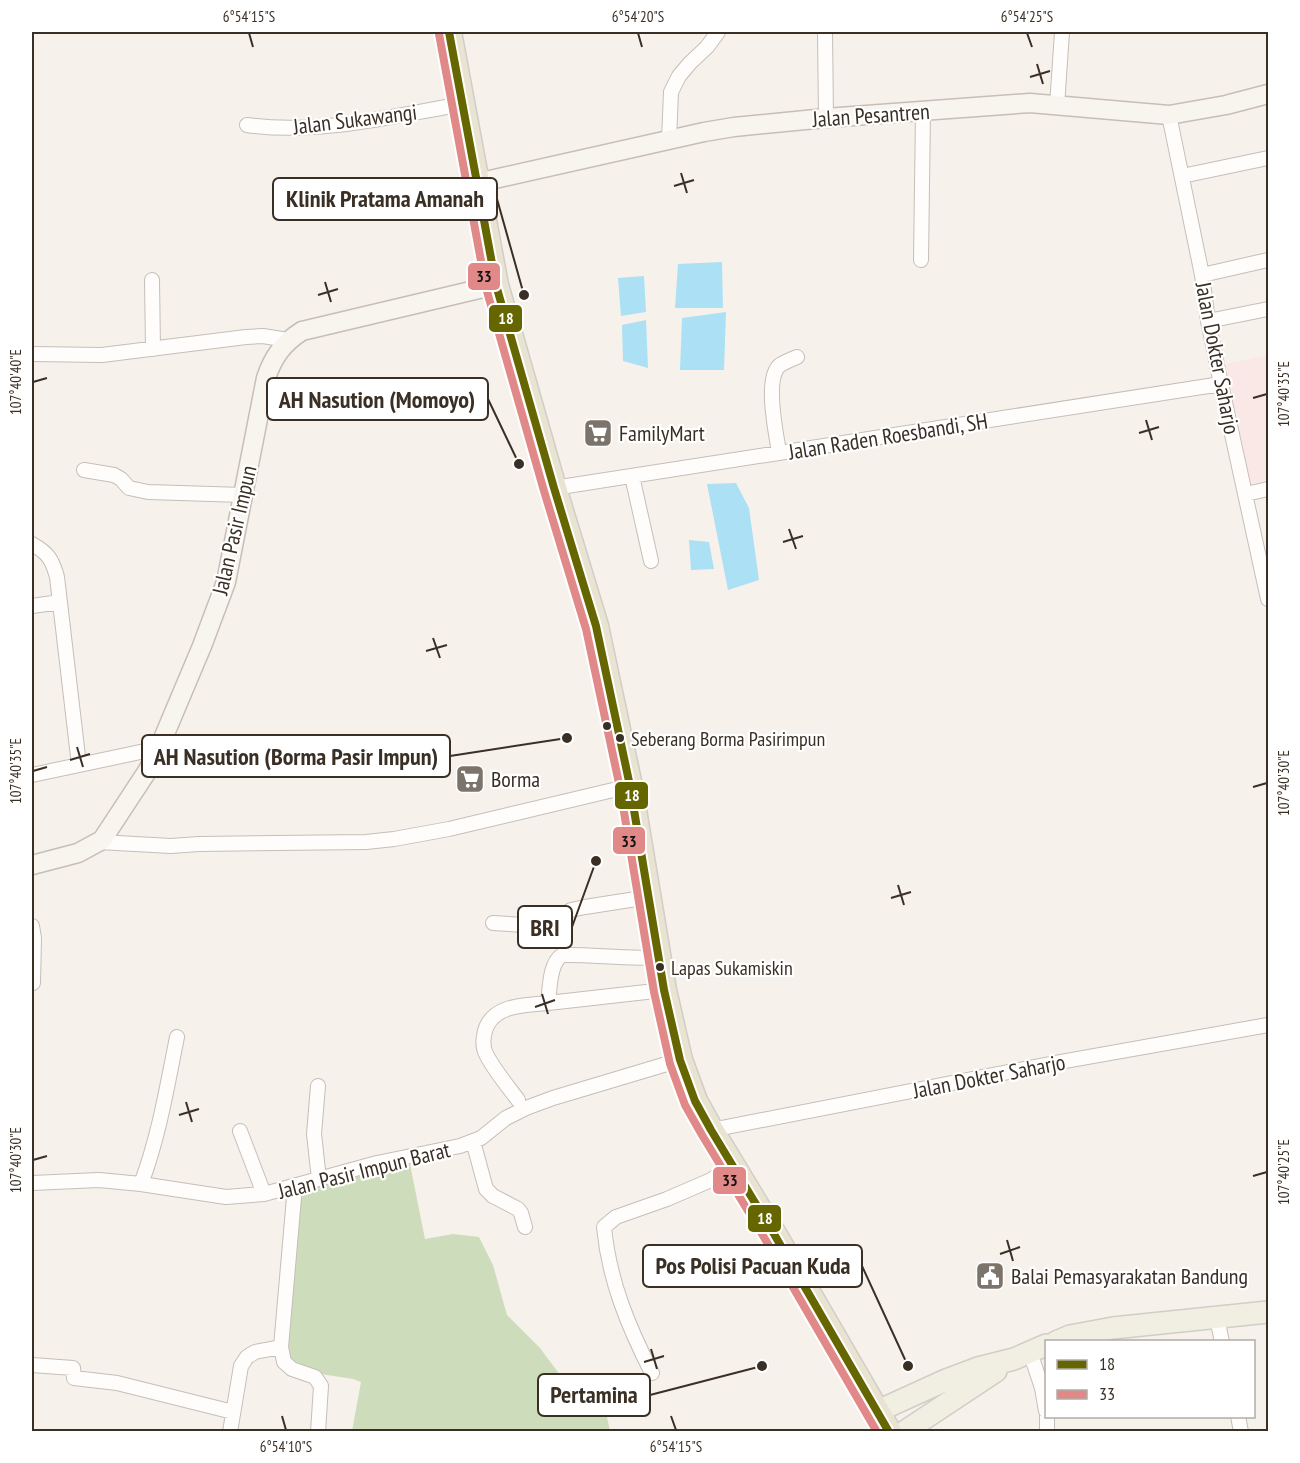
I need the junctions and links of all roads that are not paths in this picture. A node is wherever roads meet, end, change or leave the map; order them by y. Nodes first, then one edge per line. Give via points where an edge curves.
1 (449, 32) edge
2 (718, 32) edge
3 (825, 32) edge
4 (1062, 32) edge
5 (1269, 94) edge
6 (463, 104) junction
7 (1057, 106) junction
8 (923, 112) junction
9 (1169, 115) junction
10 (826, 118) junction
11 (247, 125) dead end
12 (669, 140) junction
13 (1269, 158) edge
14 (1182, 176) junction
15 (477, 183) junction
16 (921, 260) dead end
17 (1269, 260) edge
18 (1202, 275) junction
19 (152, 280) dead end
20 (496, 285) junction
21 (1269, 309) edge
22 (1208, 321) junction
23 (288, 340) junction
24 (153, 349) junction
25 (32, 354) edge
26 (797, 357) dead end
27 (1221, 384) junction
28 (779, 452) junction
29 (84, 470) dead end
30 (632, 476) junction
31 (554, 488) junction
32 (1269, 489) edge
33 (1246, 494) junction
34 (243, 495) junction
35 (32, 544) edge
36 (651, 561) dead end
37 (1269, 599) edge
38 (60, 602) junction
39 (32, 606) edge
40 (159, 748) junction
41 (79, 765) junction
42 (32, 775) edge
43 (630, 786) junction
44 (99, 842) junction
45 (32, 865) edge
46 (649, 897) junction
47 (493, 923) dead end
48 (32, 926) edge
49 (659, 957) junction
50 (33, 983) edge
51 (664, 990) junction
52 (548, 1003) junction
53 (1269, 1025) edge
54 (177, 1037) dead end
55 (680, 1060) junction
56 (318, 1086) dead end
57 (518, 1100) dead end
58 (711, 1130) junction
59 (240, 1131) dead end
60 (473, 1141) junction
61 (733, 1166) junction
62 (319, 1179) junction
63 (32, 1183) edge
64 (141, 1184) junction
65 (296, 1186) junction
66 (264, 1194) junction
67 (525, 1227) dead end
68 (1269, 1312) edge
69 (1218, 1318) junction
70 (1059, 1340) edge
71 (1222, 1340) edge
72 (281, 1347) junction
73 (1031, 1352) edge
74 (32, 1365) edge
75 (652, 1372) dead end
76 (1045, 1402) edge
77 (233, 1412) junction
78 (884, 1421) edge
79 (230, 1431) edge
80 (318, 1431) edge
81 (904, 1431) edge

1 - 6 highway
2 - 12 street via 675,84
3 - 10 street
4 - 7 street
5 - 9 street, Jalan Pesantren
6 - 11 street, Jalan Sukawangi via 354,123 286,129
6 - 15 highway
7 - 8 street, Jalan Pesantren via 1030,103
7 - 9 street, Jalan Pesantren
8 - 10 street, Jalan Pesantren
8 - 16 street
9 - 14 street, Jalan Dokter Saharjo
10 - 12 street, Jalan Pesantren via 734,127
12 - 15 street, Jalan Pesantren
13 - 14 street
14 - 18 street, Jalan Dokter Saharjo
15 - 20 highway
17 - 18 street
18 - 22 street, Jalan Dokter Saharjo
19 - 24 street
20 - 23 street via 302,331
20 - 31 highway
21 - 22 street
22 - 27 street, Jalan Dokter Saharjo
23 - 24 street via 263,336
23 - 34 street, Jalan Pasir Impun via 266,378
24 - 25 street via 102,355
26 - 28 street via 779,366 773,377
27 - 28 street, Jalan Raden Roesbandi, SH
27 - 33 street, Jalan Dokter Saharjo
28 - 30 street, Jalan Raden Roesbandi, SH
29 - 34 street via 114,475 129,488 148,492
30 - 31 street, Jalan Raden Roesbandi, SH
30 - 36 street
31 - 43 highway via 596,626
32 - 33 street
33 - 37 street, Jalan Dokter Saharjo
34 - 40 street, Jalan Pasir Impun via 226,582
35 - 38 street via 53,562
38 - 39 street
38 - 41 street
40 - 41 street
40 - 44 street, Jalan Pasir Impun
41 - 42 street
43 - 44 street via 449,829 366,842 171,846
43 - 46 highway
44 - 45 street, Jalan Pasir Impun via 78,853
46 - 47 street via 578,908 540,926
46 - 49 highway
48 - 50 street
49 - 51 highway
49 - 52 street via 562,955 556,960
51 - 52 street
51 - 55 highway
52 - 57 street via 519,1005 499,1012 484,1028 486,1054
53 - 58 street, Jalan Dokter Saharjo
54 - 64 street via 160,1124
55 - 58 highway
55 - 60 street, Jalan Pasir Impun Barat via 526,1108
56 - 62 street via 314,1134
58 - 61 highway
59 - 66 street
60 - 62 street, Jalan Pasir Impun Barat
60 - 67 street via 486,1189 493,1197 518,1209
61 - 75 street via 711,1180 616,1217 604,1227 621,1304
61 - 78 highway
62 - 65 street, Jalan Pasir Impun Barat
63 - 64 street, Jalan Pasir Impun Barat via 99,1180
64 - 66 street, Jalan Pasir Impun Barat via 226,1197
65 - 66 street, Jalan Pasir Impun Barat
65 - 72 street
68 - 69 main road
69 - 70 main road via 1113,1328
69 - 71 street
72 - 77 street via 247,1357 241,1366
72 - 80 street via 284,1362 315,1377 321,1386
73 - 76 street
73 - 78 main road via 946,1380
73 - 81 main road
74 - 77 street via 73,1368 74,1378 117,1383
77 - 79 street

